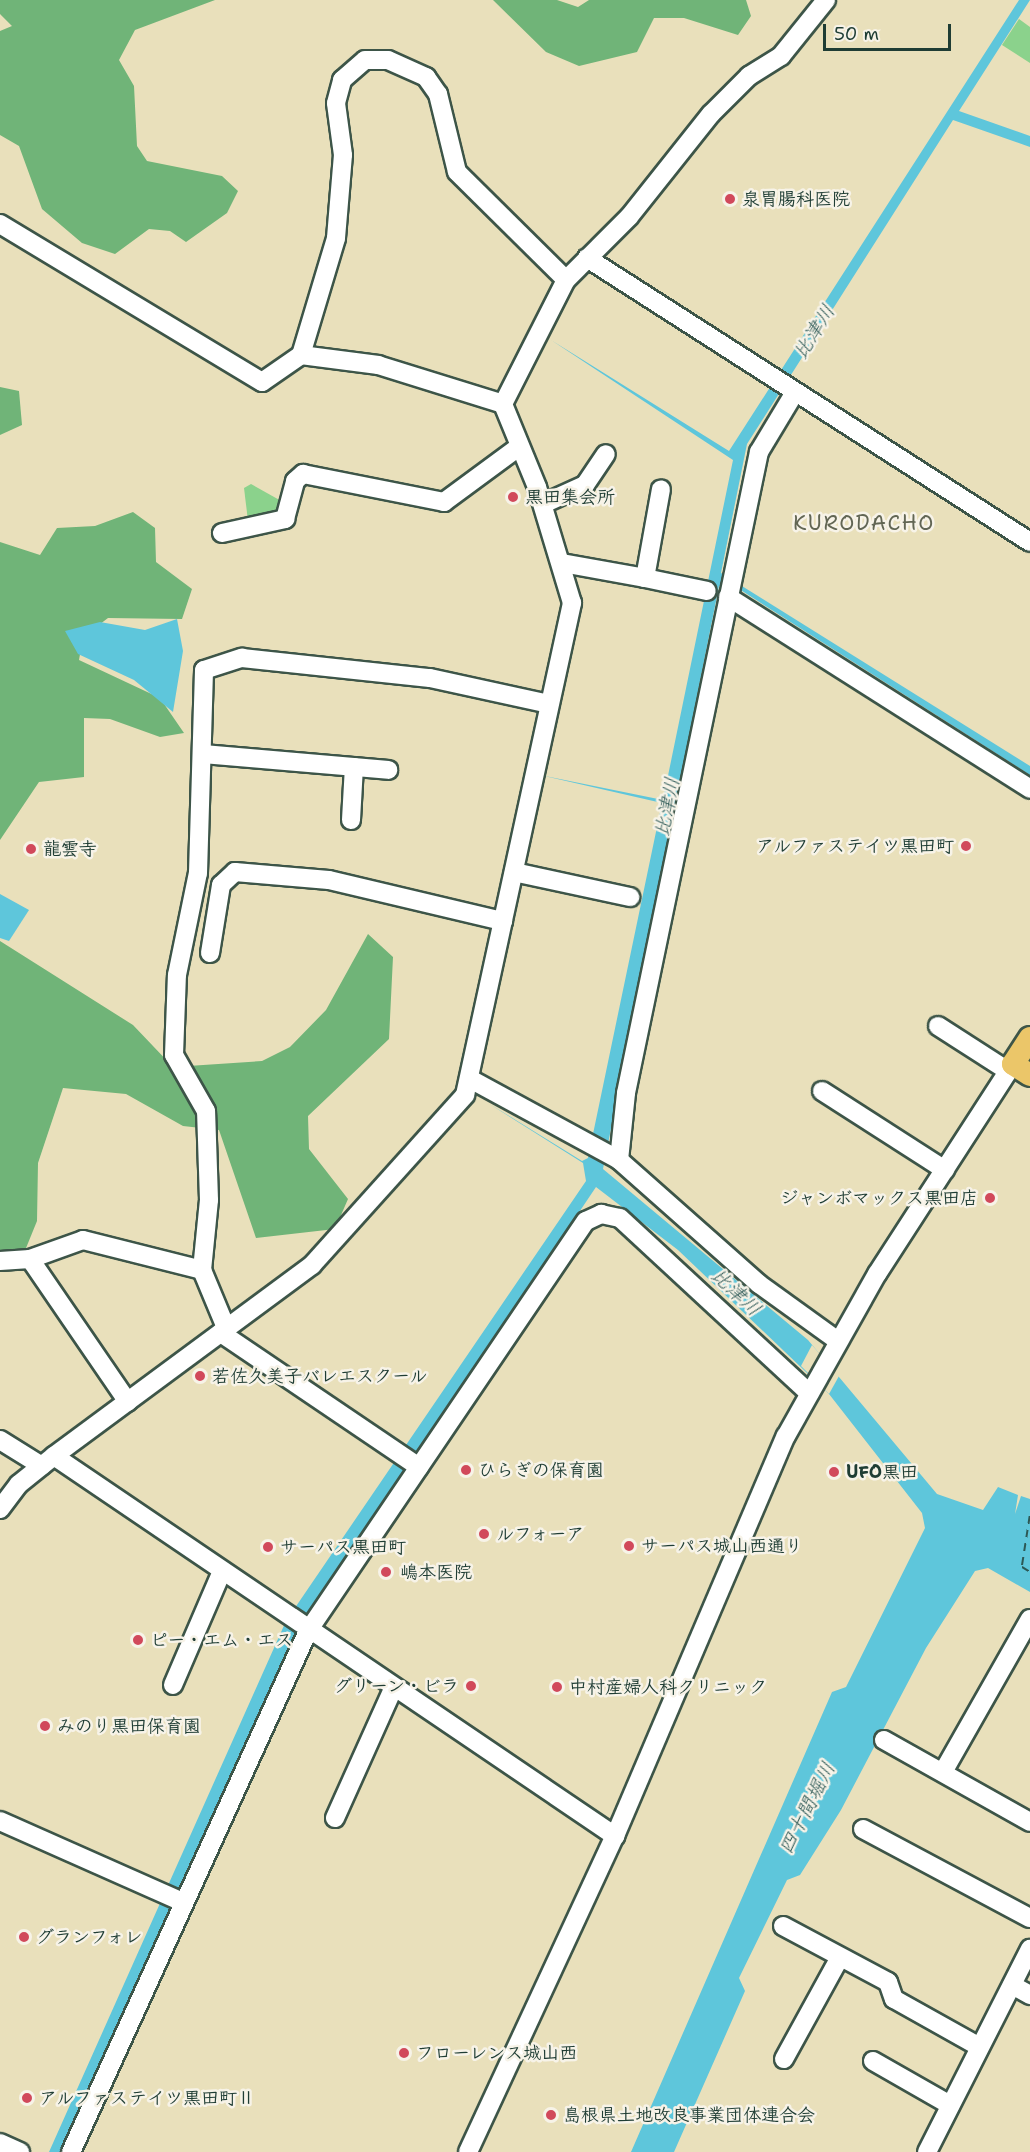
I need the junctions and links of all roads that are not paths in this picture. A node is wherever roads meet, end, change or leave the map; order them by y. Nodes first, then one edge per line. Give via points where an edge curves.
1 (826, 0) edge
2 (0, 224) edge
3 (587, 258) junction
4 (566, 280) junction
5 (302, 355) junction
6 (793, 391) junction
7 (503, 404) junction
8 (520, 446) junction
9 (606, 454) dead end
10 (662, 489) dead end
11 (543, 504) junction
12 (222, 533) dead end
13 (1030, 542) edge
14 (562, 563) junction
15 (645, 578) junction
16 (729, 587) junction
17 (707, 591) dead end
18 (549, 704) junction
19 (203, 754) junction
20 (354, 767) junction
21 (388, 770) dead end
22 (1030, 789) edge
23 (351, 820) dead end
24 (514, 872) junction
25 (630, 897) dead end
26 (503, 921) junction
27 (210, 953) dead end
28 (938, 1026) dead end
29 (1030, 1038) edge
30 (1017, 1070) edge
31 (470, 1079) junction
32 (822, 1090) dead end
33 (614, 1158) junction
34 (945, 1170) junction
35 (30, 1259) junction
36 (0, 1262) edge
37 (202, 1270) junction
38 (224, 1331) junction
39 (833, 1349) junction
40 (812, 1388) junction
41 (128, 1402) junction
42 (0, 1440) edge
43 (48, 1461) junction
44 (416, 1465) junction
45 (0, 1509) edge
46 (222, 1571) junction
47 (1030, 1619) edge
48 (299, 1625) junction
49 (173, 1685) dead end
50 (393, 1689) junction
51 (884, 1740) dead end
52 (943, 1772) junction
53 (335, 1818) dead end
54 (0, 1821) edge
55 (1030, 1822) edge
56 (863, 1829) dead end
57 (615, 1836) junction
58 (175, 1898) junction
59 (1030, 1918) edge
60 (783, 1926) dead end
61 (1030, 1949) edge
62 (840, 1957) junction
63 (1012, 1985) junction
64 (1030, 1995) edge
65 (980, 2047) junction
66 (784, 2059) dead end
67 (873, 2061) dead end
68 (950, 2105) junction
69 (0, 2143) edge
70 (20, 2152) edge
71 (71, 2152) edge
72 (468, 2152) edge
73 (927, 2152) edge

1 - 3 street via 780,56 749,76 711,114 629,216
2 - 5 street via 262,382
3 - 4 street
3 - 6 street
4 - 5 street via 457,172 438,94 426,77 388,60 365,60 342,80 336,103 343,155 336,238
4 - 7 street
5 - 7 street via 378,365
6 - 13 street
6 - 16 street via 759,452
7 - 8 street
8 - 11 street
8 - 12 street via 444,502 303,474 295,481 285,519
9 - 11 street via 585,485
10 - 15 street
11 - 14 street
14 - 15 street
14 - 18 street via 572,603
15 - 17 street
16 - 22 street
16 - 33 street
18 - 19 street via 430,678 242,658 204,670
18 - 24 street
19 - 20 street
19 - 37 street via 198,873 177,975 174,1055 206,1111 209,1200
20 - 21 street
20 - 23 street
24 - 25 street
24 - 26 street
26 - 27 street via 329,880 235,872 221,885
26 - 31 street
28 - 30 street
29 - 30 main road
30 - 34 street
31 - 33 street
31 - 38 street via 459,1106 312,1265
32 - 34 street
33 - 39 street
34 - 39 street
35 - 36 street
35 - 37 street via 83,1240
35 - 41 street
37 - 38 street
38 - 41 street
38 - 44 street
39 - 40 street
40 - 44 street via 656,1246 620,1218 601,1214 579,1229
40 - 57 street via 740,1535
41 - 43 street
42 - 43 street
43 - 45 street
43 - 46 street
44 - 48 street
46 - 48 street
46 - 49 street
47 - 52 street
48 - 50 street
48 - 58 street
50 - 53 street
50 - 57 street
51 - 52 street
52 - 55 street
54 - 58 street
56 - 59 street
57 - 72 street
58 - 71 street
60 - 62 street
61 - 63 street
62 - 65 street via 888,1982 894,1999
62 - 66 street
63 - 64 street
63 - 65 street
65 - 68 street
67 - 68 street
68 - 73 street
69 - 70 street

